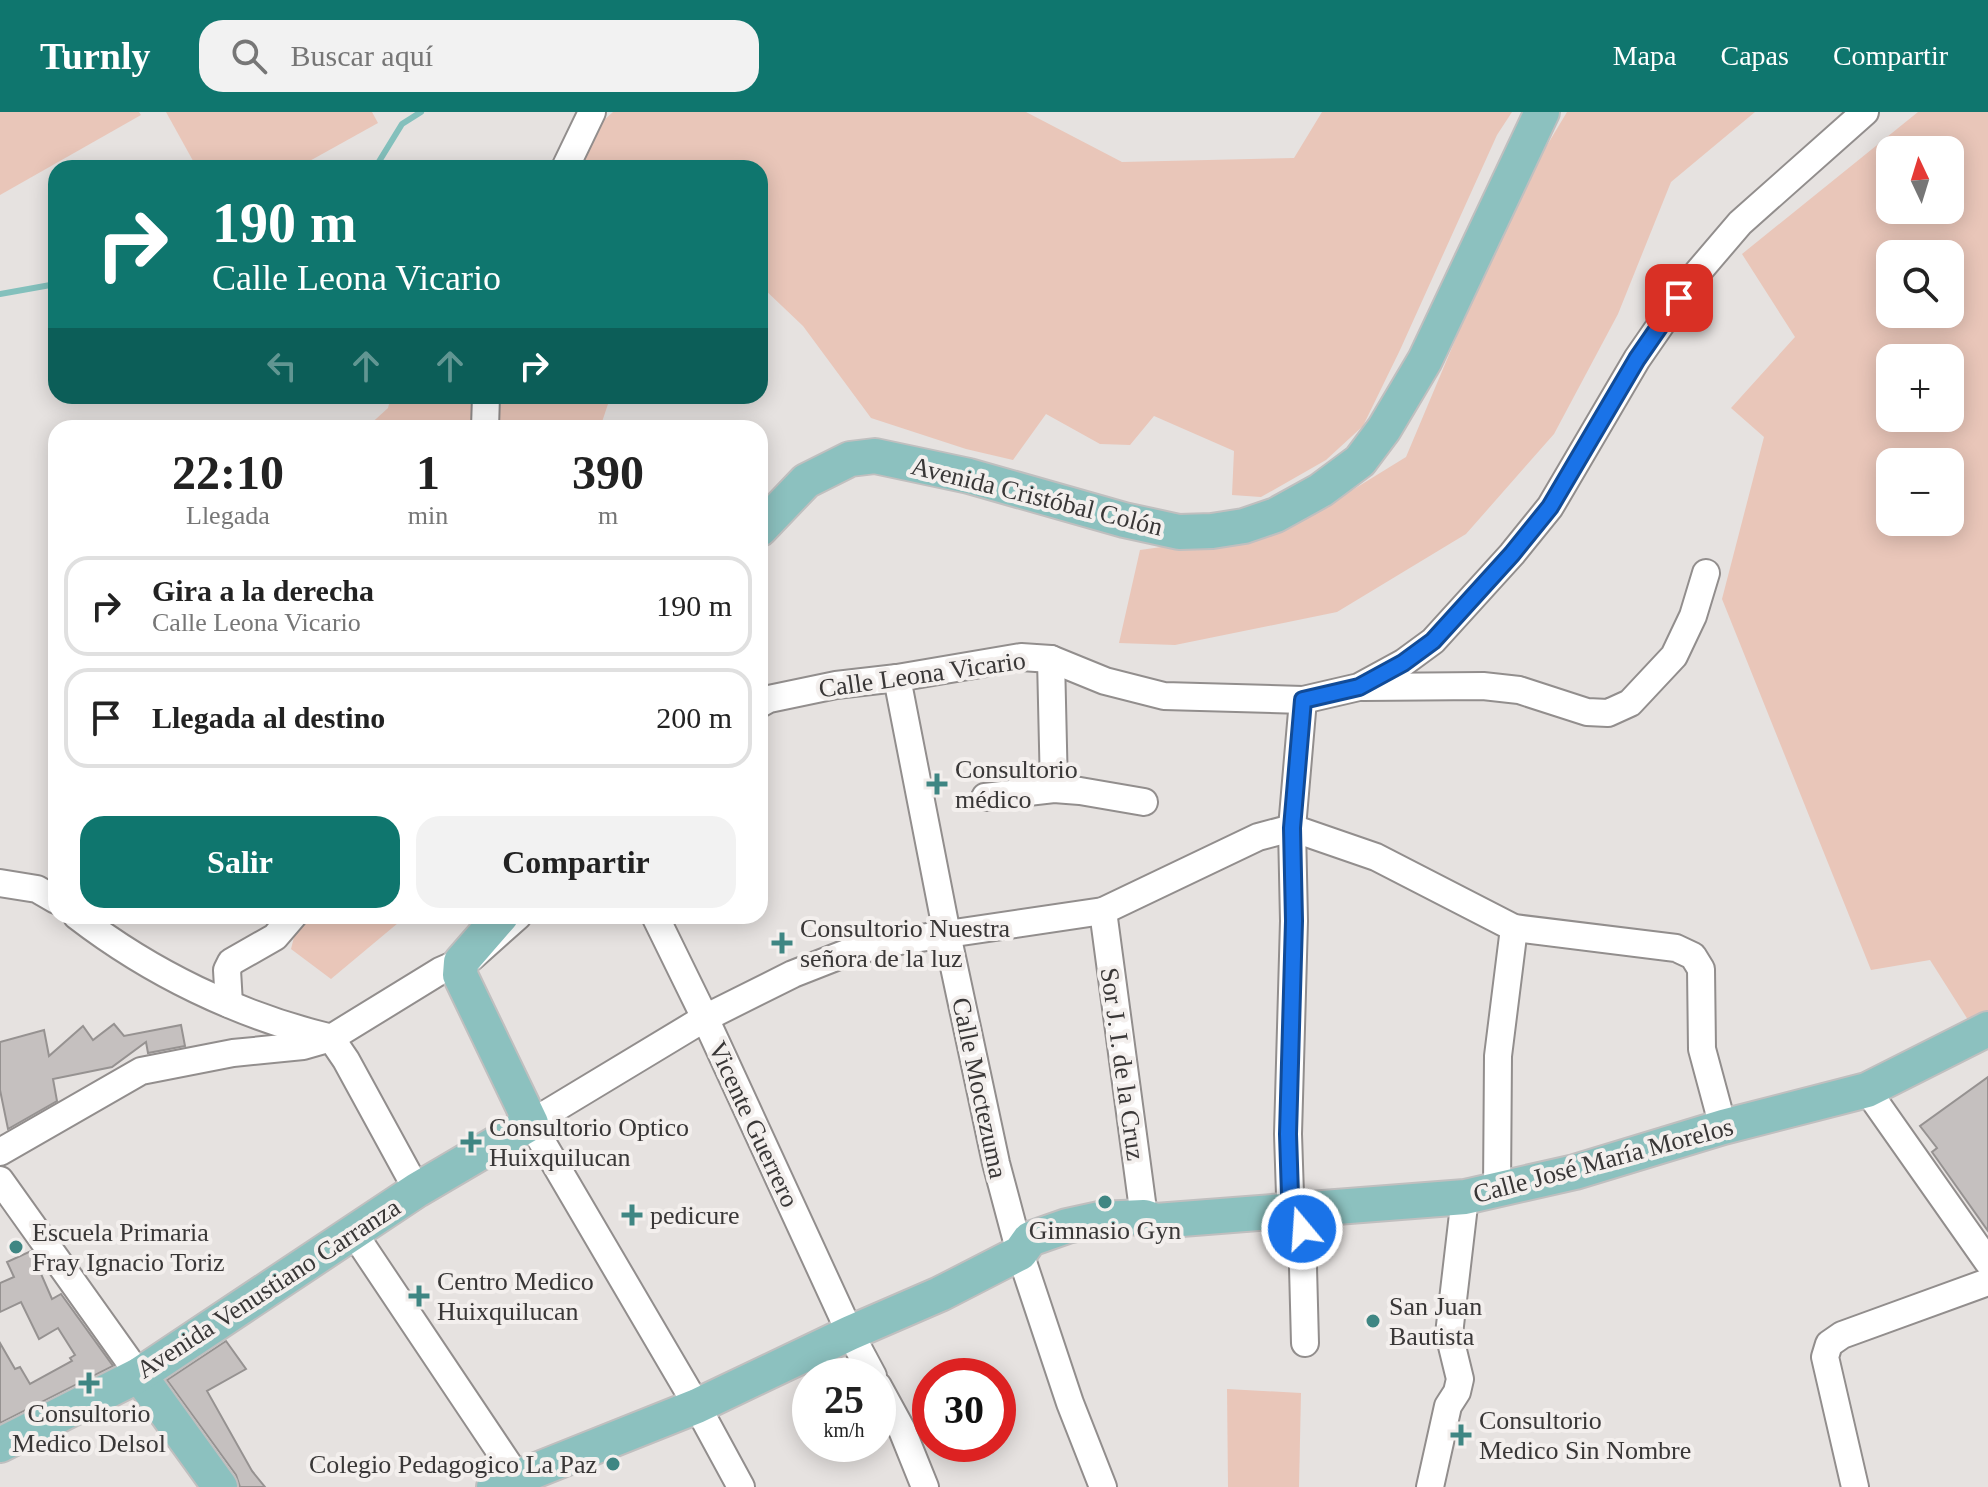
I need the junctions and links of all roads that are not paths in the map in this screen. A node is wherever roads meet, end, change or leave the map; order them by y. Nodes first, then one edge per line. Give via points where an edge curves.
1 (592, 112) edge
2 (1542, 112) edge
3 (1865, 112) edge
4 (569, 160) edge
5 (768, 521) edge
6 (1706, 573) dead end
7 (1051, 659) junction
8 (897, 678) junction
9 (1359, 687) junction
10 (768, 700) edge
11 (1303, 700) junction
12 (1054, 789) junction
13 (985, 797) dead end
14 (1144, 802) dead end
15 (1292, 828) junction
16 (0, 883) edge
17 (48, 895) edge
18 (1103, 911) junction
19 (87, 924) edge
20 (286, 924) edge
21 (494, 924) edge
22 (509, 924) edge
23 (659, 924) edge
24 (1514, 928) junction
25 (947, 934) junction
26 (461, 962) junction
27 (229, 1004) junction
28 (705, 1018) junction
29 (1988, 1029) edge
30 (331, 1038) junction
31 (1867, 1090) junction
32 (531, 1123) junction
33 (1723, 1127) junction
34 (0, 1152) edge
35 (0, 1180) edge
36 (417, 1190) junction
37 (1481, 1193) junction
38 (1296, 1212) junction
39 (1144, 1217) junction
40 (353, 1232) junction
41 (1020, 1253) junction
42 (1988, 1262) edge
43 (1988, 1282) edge
44 (850, 1333) junction
45 (1305, 1343) dead end
46 (863, 1358) edge
47 (139, 1375) junction
48 (697, 1406) junction
49 (896, 1419) edge
50 (0, 1445) edge
51 (506, 1482) edge
52 (220, 1487) edge
53 (741, 1487) edge
54 (925, 1487) edge
55 (1103, 1487) edge
56 (1430, 1487) edge
57 (1855, 1487) edge

1 - 4 street
2 - 5 main road, Avenida Cristóbal Colón via 1425,360 1384,429 1360,461 1276,515 1244,526 1179,532 875,456 850,459 806,481
3 - 9 street, Calle Leona Vicario via 1740,223 1693,278 1637,359 1550,507 1512,554 1433,641
6 - 9 street via 1674,656 1630,703 1608,713 1483,686
7 - 8 street, Calle Leona Vicario via 1021,657
7 - 11 street, Calle Leona Vicario via 1105,681 1164,696
7 - 12 street
8 - 10 street, Calle Leona Vicario
8 - 25 street, Calle Moctezuma
9 - 11 street, Calle Leona Vicario
11 - 15 street
12 - 13 street
12 - 14 street
15 - 18 street via 1258,837
15 - 24 street via 1376,857
15 - 38 street via 1288,1134 1290,1195
16 - 17 street
18 - 25 street
18 - 39 street, Sor J. I. de la Cruz
19 - 27 street
20 - 27 street via 275,937 231,962
21 - 26 main road
22 - 26 street
23 - 28 street, Vicente Guerrero
24 - 33 street via 1676,948 1693,956 1701,969 1702,1049
24 - 37 street
25 - 28 street via 849,952
25 - 41 street, Calle Moctezuma
26 - 30 street
26 - 32 main road via 463,985
27 - 30 street
28 - 32 street
28 - 44 street, Vicente Guerrero
29 - 31 main road, Calle José María Morelos
30 - 34 street via 141,1071
30 - 36 street
31 - 33 main road, Calle José María Morelos
31 - 42 street
32 - 36 main road, Avenida Venustiano Carranza
32 - 48 street
33 - 37 main road, Calle José María Morelos via 1575,1172
35 - 47 street
36 - 40 main road, Avenida Venustiano Carranza
37 - 38 main road, Calle José María Morelos
37 - 56 street via 1449,1334 1460,1379 1448,1406
38 - 39 main road, Calle José María Morelos via 1156,1221
38 - 45 street via 1302,1229
39 - 41 main road, Calle José María Morelos via 1067,1226 1030,1239
40 - 47 main road, Avenida Venustiano Carranza
40 - 51 street
41 - 44 main road, Calle José María Morelos
41 - 55 street, Calle Moctezuma
43 - 57 street via 1829,1344 1825,1357
44 - 46 street, Vicente Guerrero
44 - 48 main road, Calle José María Morelos
47 - 50 main road, Avenida Venustiano Carranza
47 - 52 main road
48 - 51 main road, Calle José María Morelos
48 - 53 street
49 - 54 street

